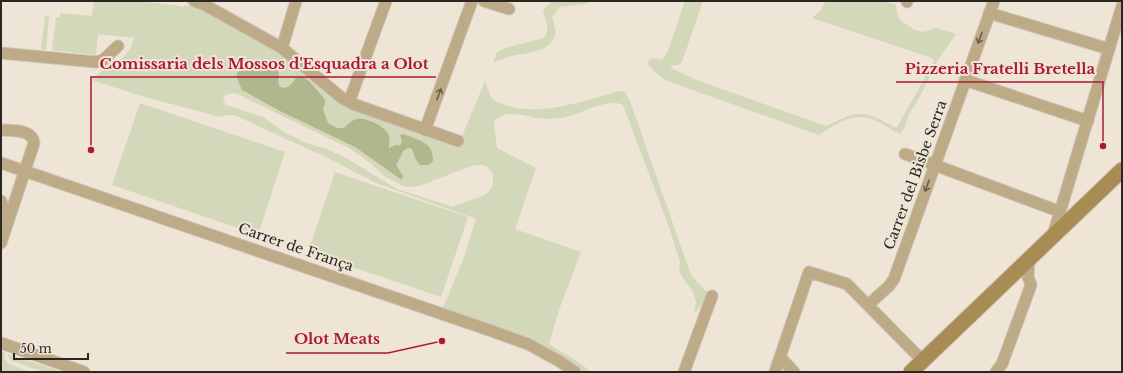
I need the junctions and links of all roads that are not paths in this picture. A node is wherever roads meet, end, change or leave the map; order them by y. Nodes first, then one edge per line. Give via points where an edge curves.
1 (194, 1) edge
2 (296, 1) edge
3 (386, 1) edge
4 (472, 1) edge
5 (484, 1) edge
6 (994, 1) edge
7 (1122, 6) edge
8 (509, 9) dead end
9 (989, 13) junction
10 (118, 46) dead end
11 (282, 48) junction
12 (1109, 49) junction
13 (1, 53) edge
14 (965, 80) junction
15 (350, 102) junction
16 (1088, 121) junction
17 (1, 130) edge
18 (425, 130) junction
19 (458, 141) dead end
20 (905, 154) dead end
21 (1, 163) edge
22 (935, 166) junction
23 (26, 170) junction
24 (1122, 170) edge
25 (1, 201) edge
26 (1061, 212) junction
27 (8, 222) junction
28 (1054, 235) junction
29 (1, 243) edge
30 (1030, 258) junction
31 (712, 296) dead end
32 (868, 305) junction
33 (1, 344) edge
34 (780, 357) junction
35 (923, 361) junction
36 (84, 372) edge
37 (575, 372) edge
38 (684, 372) edge
39 (775, 372) edge
40 (794, 372) edge
41 (911, 372) edge
42 (996, 372) edge

1 - 11 street
2 - 11 street
3 - 15 street
18 -> 4 street
5 - 8 street
6 - 9 street, Carrer del Bisbe Serra
7 - 12 street
9 - 12 street
9 -> 14 street, Carrer del Bisbe Serra
10 - 13 street via 103,60 96,62
11 - 15 street
12 - 16 street
14 - 16 street
14 - 22 street, Carrer del Bisbe Serra
15 - 18 street
16 - 26 street
17 - 23 street via 25,132 32,138 34,147
18 - 19 street
20 - 22 street
21 - 23 street, Carrer de França
22 - 26 street
22 -> 32 street, Carrer del Bisbe Serra via 894,279
23 - 27 street
23 - 37 street, Carrer de França via 528,344
24 - 28 main road
25 - 27 street
26 - 28 street
27 - 29 street
28 - 30 main road
30 - 35 main road
30 - 42 street via 1028,277 1031,285 1002,364
31 - 38 street
32 - 34 street via 847,284 809,272
32 - 35 street
33 - 36 street
34 - 39 street
34 - 40 street
35 - 41 main road

